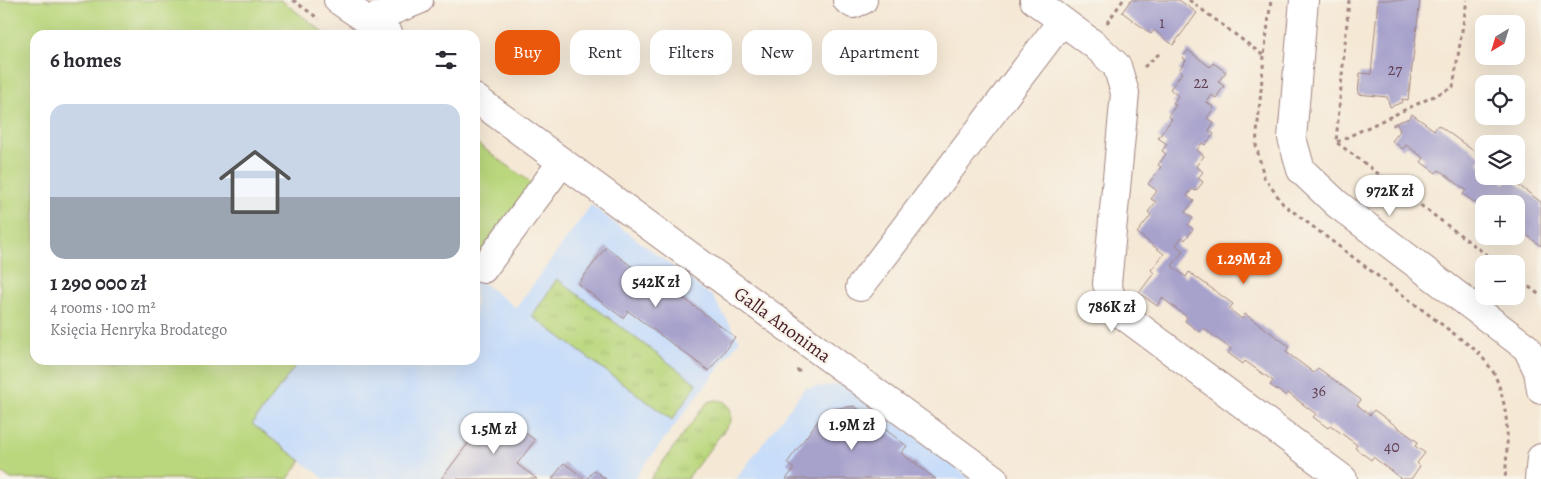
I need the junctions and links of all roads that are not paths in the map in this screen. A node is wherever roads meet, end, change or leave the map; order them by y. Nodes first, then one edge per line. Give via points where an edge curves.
1 (338, 0) edge
2 (419, 0) edge
3 (847, 0) edge
4 (864, 0) edge
5 (1034, 0) edge
6 (1304, 0) edge
7 (1062, 20) junction
8 (379, 28) edge
9 (480, 102) edge
10 (562, 162) junction
11 (483, 269) dead end
12 (860, 287) dead end
13 (1541, 390) edge
14 (1541, 458) edge
15 (994, 479) edge
16 (1343, 479) edge
17 (1539, 479) edge

1 - 8 street
2 - 8 street
3 - 4 street via 853,4
5 - 7 street
6 - 13 street via 1292,138 1301,170 1337,204 1527,348 1538,370
7 - 12 street
7 - 16 street via 1129,68 1107,284 1115,309
9 - 10 street, Galla Anonima
10 - 11 street
10 - 15 street, Galla Anonima
14 - 17 street

